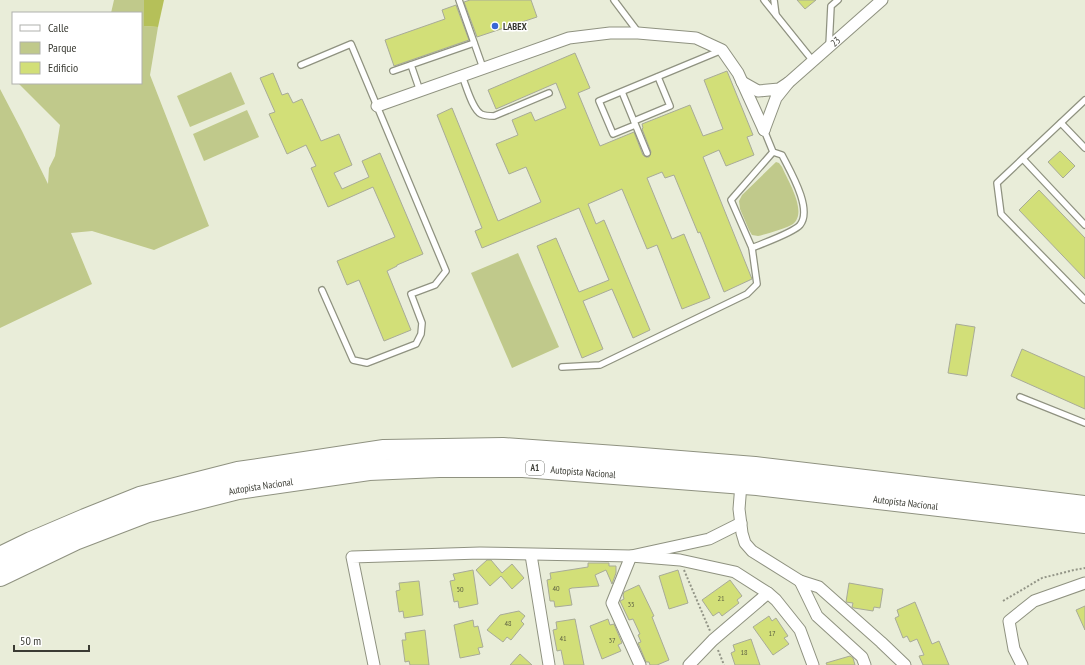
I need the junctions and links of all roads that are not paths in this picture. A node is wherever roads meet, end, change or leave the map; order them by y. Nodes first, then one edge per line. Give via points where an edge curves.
1 (459, 0) edge
2 (614, 0) edge
3 (764, 0) edge
4 (774, 0) edge
5 (838, 0) edge
6 (882, 0) edge
7 (776, 15) junction
8 (638, 33) junction
9 (474, 43) junction
10 (829, 47) junction
11 (722, 50) junction
12 (813, 61) junction
13 (301, 65) dead end
14 (411, 65) junction
15 (484, 68) junction
16 (393, 71) dead end
17 (462, 76) junction
18 (658, 77) junction
19 (742, 81) junction
20 (788, 83) junction
21 (420, 91) junction
22 (622, 92) junction
23 (549, 93) dead end
24 (1085, 100) edge
25 (377, 106) junction
26 (635, 123) junction
27 (1061, 123) junction
28 (764, 130) junction
29 (1085, 148) edge
30 (773, 152) junction
31 (647, 153) dead end
32 (1023, 159) junction
33 (1085, 225) edge
34 (752, 248) junction
35 (322, 290) dead end
36 (1085, 300) edge
37 (562, 367) dead end
38 (1020, 397) dead end
39 (1085, 423) edge
40 (741, 484) junction
41 (1085, 506) edge
42 (741, 523) junction
43 (1085, 523) edge
44 (531, 555) junction
45 (632, 556) junction
46 (0, 557) edge
47 (0, 576) edge
48 (800, 581) junction
49 (1085, 584) edge
50 (768, 593) junction
51 (374, 665) edge
52 (549, 665) edge
53 (640, 665) edge
54 (689, 665) edge
55 (813, 665) edge
56 (865, 665) edge
57 (905, 665) edge
58 (1022, 665) edge

1 - 9 lane
2 - 8 lane
3 - 7 lane
4 - 7 lane
5 - 10 lane via 831,6
6 - 10 street, 23
7 - 12 lane
8 - 11 street via 696,38
8 - 15 street via 610,33 569,38
9 - 14 lane
9 - 15 lane
10 - 12 street, 23
11 - 18 lane
11 - 19 street
12 - 20 street, 23
13 - 25 lane via 351,44
14 - 16 lane
14 - 21 lane
15 - 17 street
17 - 21 street
17 - 23 lane via 474,105 486,116 494,116
18 - 22 lane
18 - 26 lane via 670,106
19 - 20 street, 23 via 758,91 779,89
19 - 28 street
20 - 28 street, 23 via 776,98
21 - 25 street
22 - 26 lane
22 - 26 lane via 599,101 613,134
24 - 27 lane
25 - 35 lane via 446,271 435,285 411,294 422,323 421,334 416,344 367,363 353,360
26 - 31 lane
27 - 29 lane
27 - 32 lane
28 - 30 lane
30 - 34 lane via 731,200
30 - 34 lane via 782,155 803,199 803,216 801,224 795,229
32 - 33 lane
32 - 36 lane via 997,183 1001,214
34 - 37 lane via 756,284 747,294 600,365
38 - 39 lane
40 - 42 street
40 - 43 highway, Autopista Nacional / A1
40 - 47 highway, Autopista Nacional / A1 via 523,467 369,470 238,489 148,512 75,540
41 - 46 highway, Autopista Nacional / A1 via 755,467 638,457 503,448 384,450 238,472 140,497
42 - 45 street via 709,539
42 - 48 street via 745,543 752,551
44 - 45 street
44 - 51 street via 480,553 352,557
44 - 52 street
45 - 50 street via 680,560 735,572
45 - 53 street via 612,603
48 - 56 street via 817,616 862,658
48 - 57 street via 819,587
49 - 58 street via 1034,601 1009,621 1014,649
50 - 54 street via 713,640
50 - 55 street via 800,630

